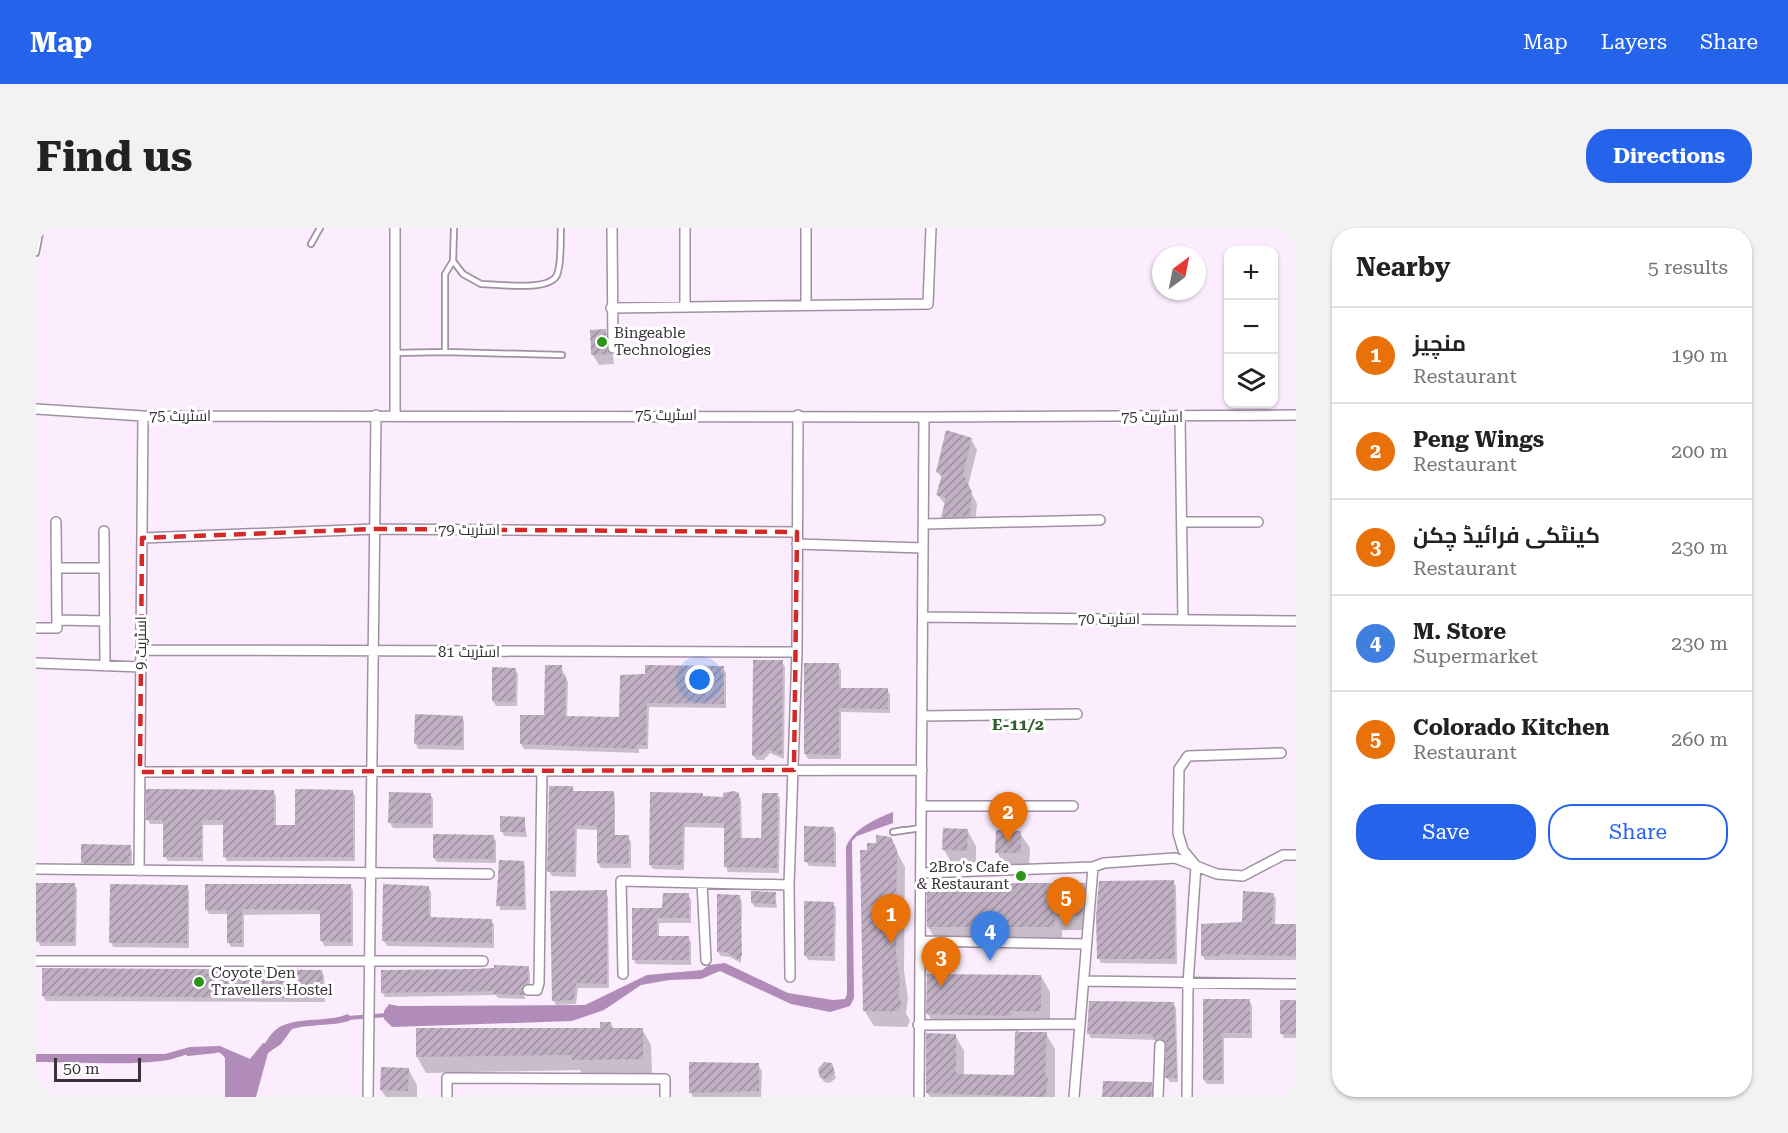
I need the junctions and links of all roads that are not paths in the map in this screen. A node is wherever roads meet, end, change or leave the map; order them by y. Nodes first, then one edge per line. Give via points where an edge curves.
1 (41, 228) edge
2 (320, 228) edge
3 (395, 228) edge
4 (454, 228) edge
5 (561, 228) edge
6 (612, 228) edge
7 (685, 228) edge
8 (806, 228) edge
9 (931, 228) edge
10 (310, 244) dead end
11 (36, 253) edge
12 (453, 261) junction
13 (806, 305) junction
14 (685, 307) junction
15 (611, 308) junction
16 (613, 348) dead end
17 (445, 352) junction
18 (394, 353) junction
19 (562, 355) dead end
20 (36, 410) edge
21 (376, 415) junction
22 (394, 415) junction
23 (798, 415) junction
24 (1296, 415) edge
25 (143, 416) junction
26 (924, 417) junction
27 (1180, 417) junction
28 (1100, 520) dead end
29 (56, 522) dead end
30 (1182, 522) junction
31 (1258, 522) dead end
32 (924, 524) junction
33 (375, 529) junction
34 (104, 531) dead end
35 (797, 532) junction
36 (142, 538) junction
37 (797, 544) junction
38 (923, 549) junction
39 (57, 567) junction
40 (104, 568) junction
41 (923, 617) junction
42 (1183, 619) junction
43 (58, 620) junction
44 (105, 621) junction
45 (1296, 621) edge
46 (36, 628) edge
47 (141, 650) junction
48 (373, 652) junction
49 (797, 652) junction
50 (36, 663) edge
51 (105, 666) junction
52 (141, 667) junction
53 (1077, 714) dead end
54 (922, 716) junction
55 (1281, 753) dead end
56 (794, 770) junction
57 (372, 771) junction
58 (542, 771) junction
59 (922, 771) junction
60 (140, 772) junction
61 (921, 806) junction
62 (1073, 806) dead end
63 (921, 828) junction
64 (904, 830) dead end
65 (1296, 855) edge
66 (1196, 866) junction
67 (1093, 867) junction
68 (36, 869) edge
69 (139, 870) junction
70 (371, 873) junction
71 (921, 873) junction
72 (489, 874) dead end
73 (702, 883) junction
74 (789, 885) junction
75 (920, 941) junction
76 (1086, 944) junction
77 (370, 960) junction
78 (706, 960) dead end
79 (36, 961) edge
80 (483, 961) dead end
81 (623, 974) dead end
82 (790, 977) dead end
83 (1084, 981) junction
84 (1188, 984) junction
85 (1296, 984) edge
86 (528, 990) dead end
87 (1079, 1024) junction
88 (918, 1025) junction
89 (1160, 1045) dead end
90 (368, 1097) edge
91 (447, 1097) edge
92 (665, 1097) edge
93 (919, 1097) edge
94 (1074, 1097) edge
95 (1158, 1097) edge
96 (1187, 1097) edge

1 - 11 lane
2 - 10 lane
3 - 18 street
4 - 12 lane
5 - 12 lane via 557,275 540,286 481,284 463,274
6 - 15 street
7 - 14 street
8 - 13 street
9 - 13 street via 928,304
12 - 17 lane via 445,274
13 - 14 street
14 - 15 street
15 - 16 street
17 - 18 lane
17 - 19 lane
18 - 22 street
20 - 25 street, اسٹریٹ 75
21 - 22 street, اسٹریٹ 75
21 - 25 street, اسٹریٹ 75
21 - 33 street
22 - 23 street, اسٹریٹ 75
23 - 26 street, اسٹریٹ 75
23 - 35 street
24 - 27 street, اسٹریٹ 75
25 - 36 street, اسٹریٹ 9
26 - 27 street, اسٹریٹ 75
26 - 32 street
27 - 30 street
28 - 32 street
29 - 39 street
30 - 31 street
30 - 42 street
32 - 38 street
33 - 35 street, اسٹریٹ 79
33 - 36 street, اسٹریٹ 79
33 - 48 street
34 - 40 street
35 - 37 street
36 - 47 street, اسٹریٹ 9
37 - 38 street
37 - 49 street
38 - 41 street
39 - 40 street
39 - 43 street
40 - 44 street
41 - 42 street, اسٹریٹ 70
41 - 54 street
42 - 45 street, اسٹریٹ 70
43 - 44 street
43 - 46 street via 57,628
44 - 51 street
47 - 48 street, اسٹریٹ 81
47 - 52 street, اسٹریٹ 9
48 - 49 street, اسٹریٹ 81
48 - 57 street
49 - 56 street
50 - 51 street
51 - 52 street
52 - 60 street, اسٹریٹ 9
53 - 54 street
54 - 59 street
55 - 66 street via 1188,756 1179,769 1178,833 1183,850
56 - 58 street
56 - 59 street
56 - 74 street
57 - 58 street
57 - 60 street
57 - 70 street
58 - 86 street via 539,983 537,990
59 - 61 street
60 - 69 street, اسٹریٹ 9
61 - 62 street
61 - 63 street
63 - 64 lane
63 - 71 street
65 - 66 street via 1283,855 1243,876 1217,874
66 - 67 street via 1175,858 1104,862
66 - 84 street
67 - 71 street
67 - 76 street
68 - 69 street
69 - 70 street
70 - 72 street
70 - 77 street
71 - 75 street
73 - 74 street
73 - 78 street
73 - 81 street via 621,881
74 - 82 street
75 - 76 street
75 - 88 street
76 - 83 street
77 - 79 street
77 - 80 street
77 - 90 street
83 - 84 street
83 - 87 street
84 - 85 street
84 - 96 street
87 - 88 street
87 - 94 street
88 - 93 street
89 - 95 street
91 - 92 street via 447,1078 665,1079

